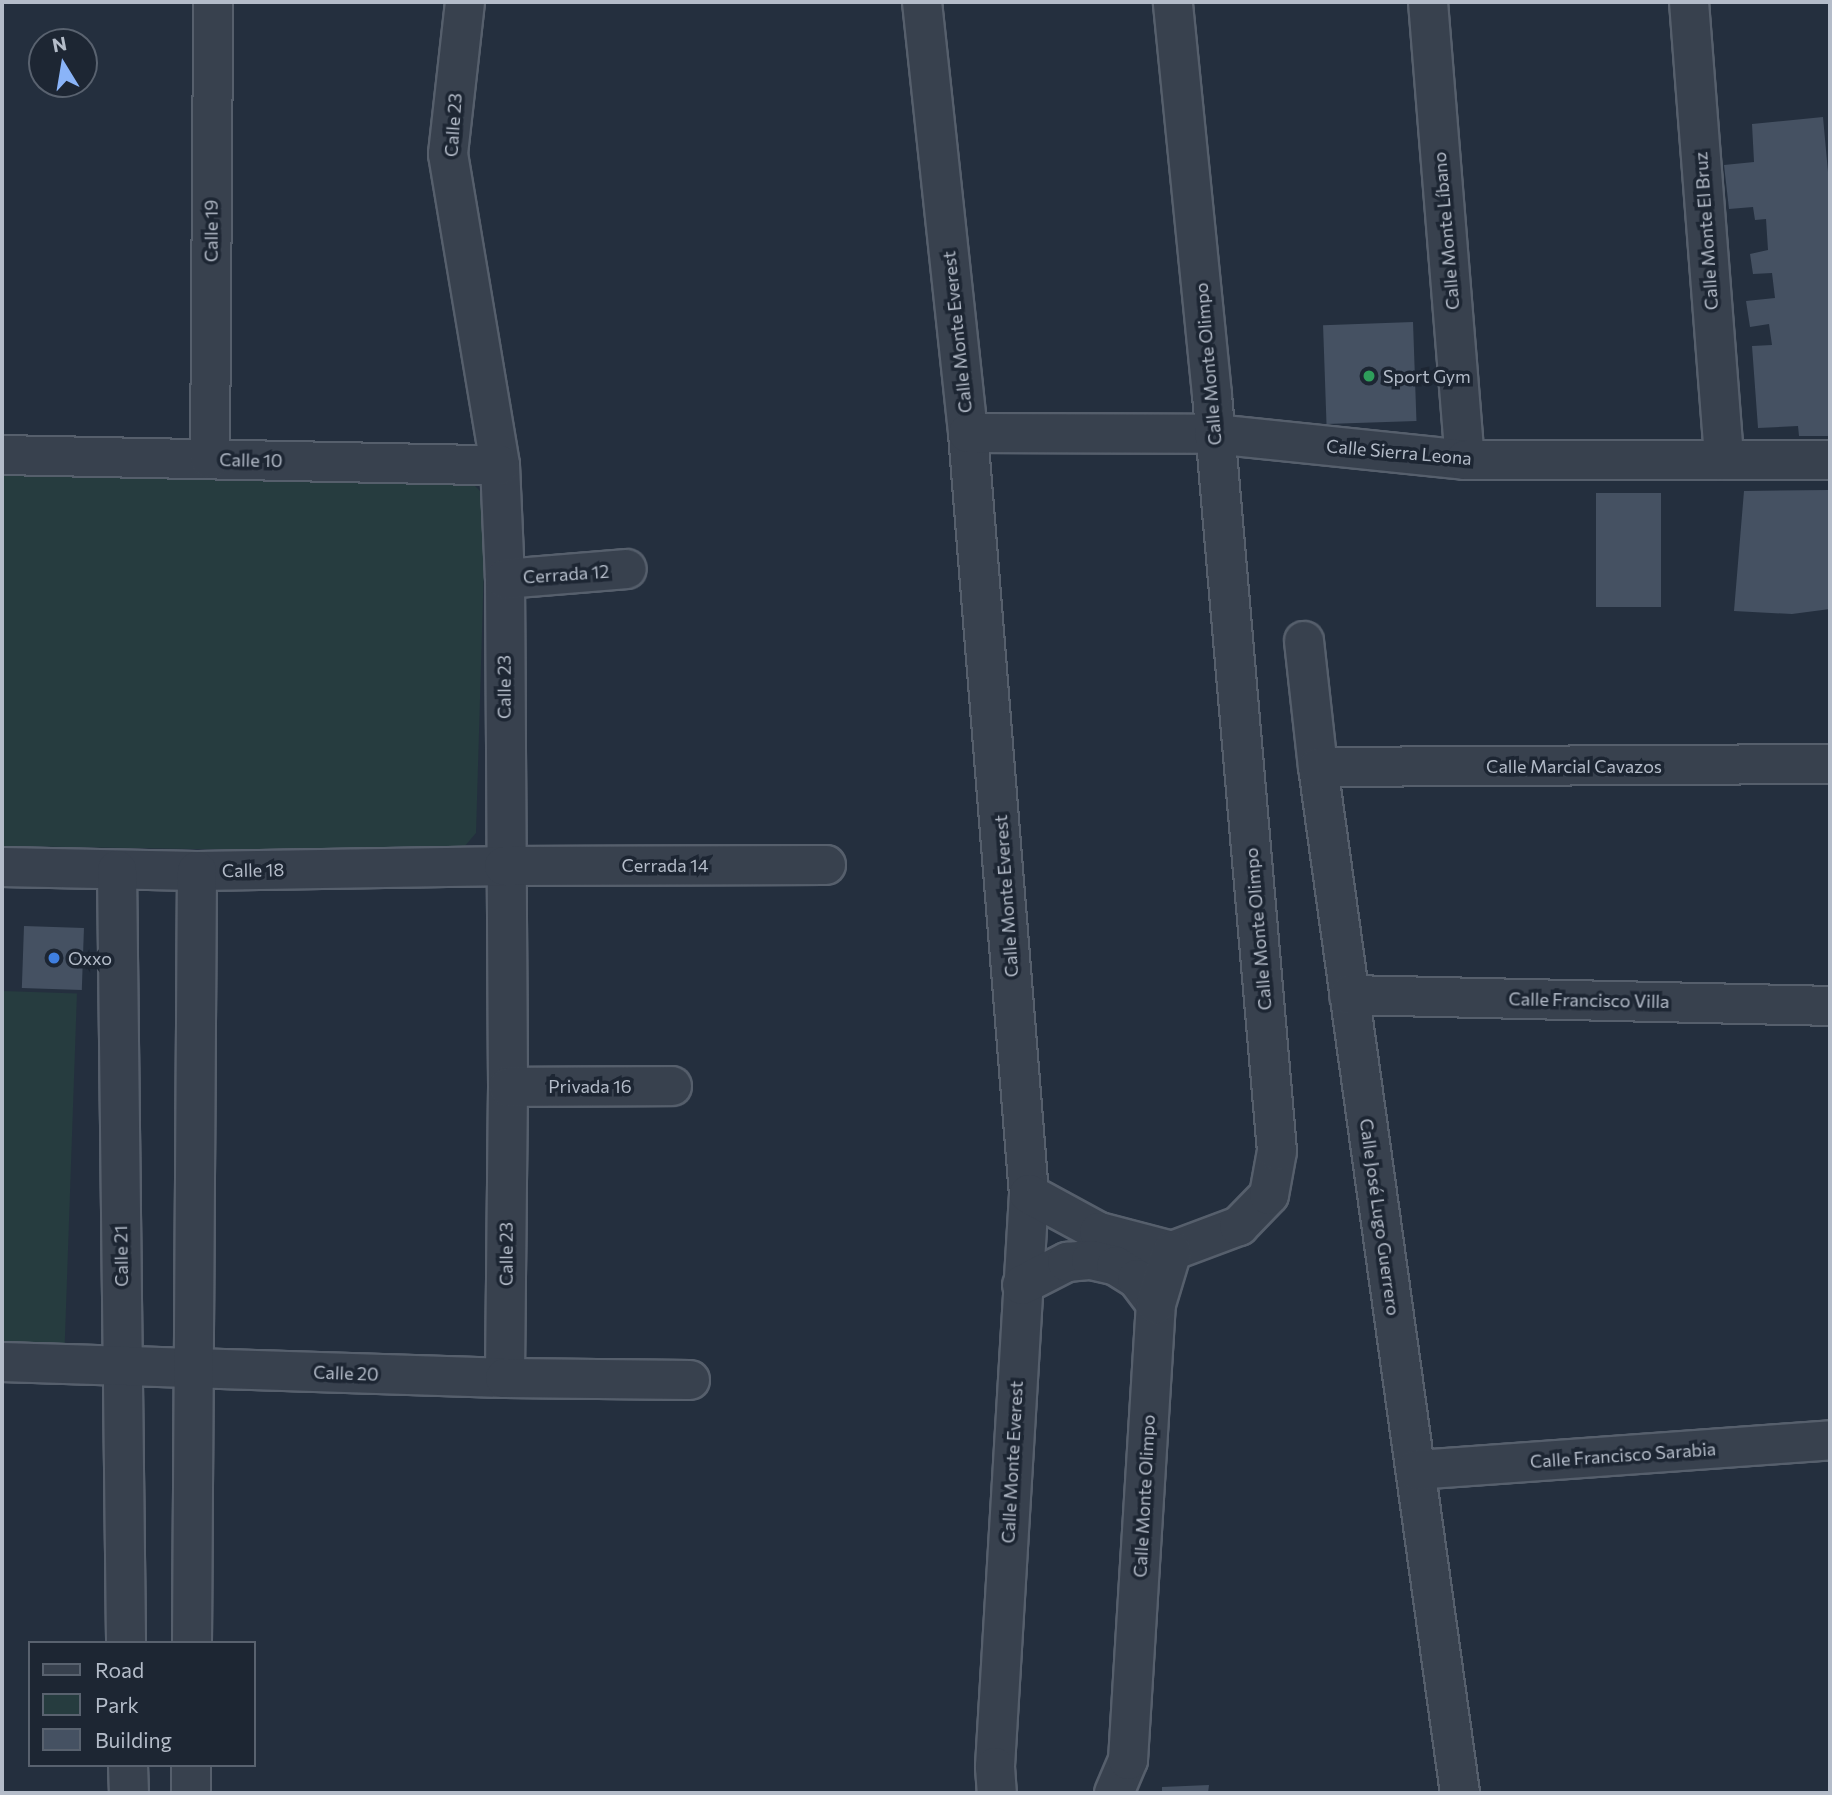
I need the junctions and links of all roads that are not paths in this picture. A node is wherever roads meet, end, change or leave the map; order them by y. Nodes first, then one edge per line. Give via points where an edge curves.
1 (213, 2) edge
2 (465, 2) edge
3 (922, 2) edge
4 (1173, 2) edge
5 (1428, 2) edge
6 (1689, 2) edge
7 (968, 433) junction
8 (1214, 434) junction
9 (2, 455) edge
10 (210, 459) junction
11 (1465, 460) junction
12 (1724, 460) junction
13 (1830, 460) edge
14 (500, 464) junction
15 (626, 569) dead end
16 (505, 579) junction
17 (1304, 641) dead end
18 (1830, 764) edge
19 (1318, 767) junction
20 (826, 865) dead end
21 (504, 866) junction
22 (2, 867) edge
23 (117, 870) junction
24 (197, 871) junction
25 (1349, 995) junction
26 (1830, 1006) edge
27 (672, 1086) dead end
28 (508, 1087) junction
29 (1029, 1194) junction
30 (1172, 1251) junction
31 (1022, 1285) junction
32 (1156, 1304) junction
33 (2, 1362) edge
34 (122, 1366) junction
35 (195, 1368) junction
36 (505, 1378) junction
37 (690, 1380) dead end
38 (1830, 1440) edge
39 (1416, 1470) junction
40 (126, 1641) edge
41 (192, 1641) edge
42 (128, 1767) edge
43 (191, 1767) edge
44 (129, 1793) edge
45 (191, 1793) edge
46 (997, 1793) edge
47 (1114, 1793) edge
48 (1460, 1793) edge

1 - 10 street, Calle 19
2 - 14 street, Calle 23 via 448,154
3 - 7 street, Calle Monte Everest
4 - 8 street, Calle Monte Olimpo
5 - 11 street, Calle Monte Líbano
6 - 12 street, Calle Monte El Bruz
7 - 8 street, Calle Sierra Leona
7 - 29 street, Calle Monte Everest
8 - 11 street, Calle Sierra Leona
8 - 30 street, Calle Monte Olimpo via 1277,1151 1269,1195 1239,1226
9 - 10 street, Calle 10
10 - 14 street, Calle 10
11 - 12 street, Calle Sierra Leona
12 - 13 street, Calle Sierra Leona
14 - 16 street, Calle 23
15 - 16 street, Cerrada 12
16 - 21 street, Calle 23
17 - 19 street, Calle José Lugo Guerrero
18 - 19 street, Calle Marcial Cavazos
19 - 25 street, Calle José Lugo Guerrero
20 - 21 street, Cerrada 14
21 - 24 street, Calle 18
21 - 28 street, Calle 23
22 - 23 street, Calle 18
23 - 24 street, Calle 18
23 - 34 street, Calle 21
24 - 35 street
25 - 26 street, Calle Francisco Villa
25 - 39 street, Calle José Lugo Guerrero
27 - 28 street, Privada 16
28 - 36 street, Calle 23
29 - 30 street via 1099,1232
29 - 31 street, Calle Monte Everest
30 - 32 street, Calle Monte Olimpo
31 - 32 street via 1067,1262 1091,1260 1116,1266 1137,1279
31 - 46 street, Calle Monte Everest
32 - 47 street, Calle Monte Olimpo via 1128,1760
33 - 34 street, Calle 20
34 - 35 street, Calle 20
34 - 40 street, Calle 21
35 - 36 street, Calle 20
35 - 41 street
36 - 37 street, Calle 20
38 - 39 street, Calle Francisco Sarabia
39 - 48 street, Calle José Lugo Guerrero
42 - 44 street
43 - 45 street

